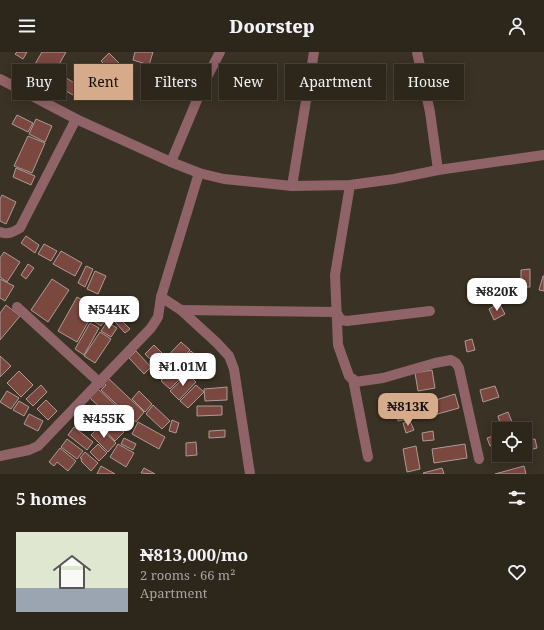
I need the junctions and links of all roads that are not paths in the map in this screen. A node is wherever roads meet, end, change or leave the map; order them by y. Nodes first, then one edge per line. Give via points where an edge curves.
1 (220, 52) edge
2 (314, 52) edge
3 (417, 52) edge
4 (0, 78) edge
5 (76, 119) junction
6 (544, 155) edge
7 (171, 162) junction
8 (438, 170) junction
9 (199, 173) junction
10 (350, 185) junction
11 (292, 186) junction
12 (0, 232) edge
13 (161, 297) junction
14 (17, 307) dead end
15 (181, 310) junction
16 (430, 311) dead end
17 (336, 312) junction
18 (353, 379) junction
19 (100, 383) junction
20 (0, 456) edge
21 (368, 456) dead end
22 (479, 459) dead end
23 (250, 474) edge

1 - 7 street
2 - 11 street
3 - 8 street via 430,112
4 - 5 street
5 - 7 street
5 - 12 street via 20,228 12,233
6 - 8 street
7 - 9 street
8 - 10 street
9 - 11 street via 224,179
9 - 13 street
10 - 11 street
10 - 17 street via 334,275
13 - 15 street
13 - 19 street via 158,317 151,328
14 - 19 street
15 - 17 street
15 - 23 street via 229,356 234,369
16 - 17 street via 347,321 341,320
17 - 18 street via 338,345 349,376
18 - 21 street
18 - 22 street via 355,382 383,378 451,360 456,363
19 - 20 street via 38,446

